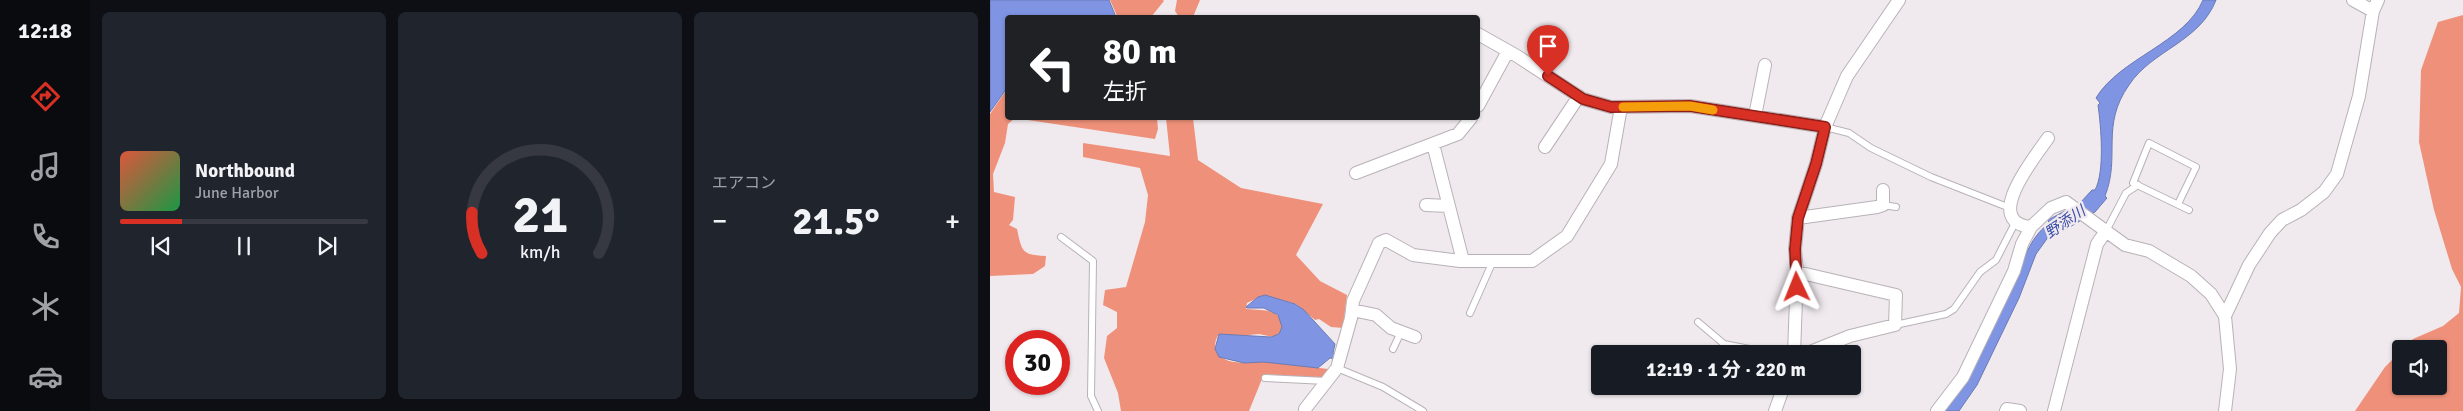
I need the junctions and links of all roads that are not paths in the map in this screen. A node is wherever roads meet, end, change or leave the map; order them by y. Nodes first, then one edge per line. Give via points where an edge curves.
1 (1899, 0) edge
2 (2354, 0) edge
3 (2376, 6) edge
4 (1480, 35) edge
5 (1508, 51) junction
6 (1765, 64) dead end
7 (1579, 96) junction
8 (1480, 102) edge
9 (1621, 107) junction
10 (1755, 116) junction
11 (1469, 120) edge
12 (1825, 127) junction
13 (2048, 138) dead end
14 (1433, 144) junction
15 (1545, 147) dead end
16 (1356, 173) dead end
17 (2138, 185) junction
18 (1883, 190) dead end
19 (2178, 204) junction
20 (1426, 205) dead end
21 (1449, 206) junction
22 (2010, 208) junction
23 (2190, 210) dead end
24 (1798, 218) junction
25 (2016, 221) junction
26 (2031, 227) junction
27 (2106, 231) junction
28 (1061, 237) dead end
29 (1463, 261) junction
30 (1493, 261) junction
31 (1797, 272) junction
32 (1352, 310) junction
33 (1470, 313) dead end
34 (2225, 316) junction
35 (1698, 322) dead end
36 (1895, 325) junction
37 (1401, 332) junction
38 (1415, 338) dead end
39 (1729, 345) edge
40 (1794, 345) edge
41 (1828, 345) edge
42 (1393, 349) dead end
43 (1337, 368) junction
44 (1265, 378) dead end
45 (1327, 381) junction
46 (1781, 395) edge
47 (1305, 409) dead end
48 (1098, 411) edge
49 (1423, 411) edge
50 (1775, 411) edge
51 (1937, 411) edge
52 (2006, 411) edge
53 (2020, 411) edge
54 (2054, 411) edge
55 (2225, 411) edge

1 - 12 street via 1847,76
2 - 3 street
3 - 34 street via 2360,96 2337,174 2324,192 2282,220 2270,233
4 - 5 street
5 - 7 street
5 - 8 street
6 - 10 street
7 - 9 street via 1611,107
7 - 15 street
9 - 10 street via 1690,106
9 - 30 street via 1611,164 1567,236 1532,261
10 - 12 street
11 - 14 street via 1458,134
12 - 22 lane via 1849,133 1871,148 1930,177
12 - 24 street
13 - 22 street via 2012,194
14 - 16 street
14 - 21 street
17 - 19 lane
17 - 19 lane via 2133,183 2149,143 2196,167
17 - 27 lane via 2126,193
18 - 24 street via 1889,206
19 - 23 lane
20 - 21 street
21 - 29 street
22 - 25 street
24 - 31 street
25 - 26 street via 2021,226
25 - 36 lane via 1996,260 1980,272 1954,309 1946,314
26 - 27 street via 2051,208 2066,202
26 - 51 street via 2014,271 1963,377
27 - 34 street via 2125,245 2149,250 2191,276 2211,294
27 - 54 street via 2097,244
28 - 48 lane via 1093,261 1091,396
29 - 30 street
29 - 32 street via 1414,255 1386,240 1379,243
30 - 33 lane
31 - 36 street via 1896,295
31 - 40 street
32 - 37 street via 1376,315
32 - 43 street
34 - 55 street via 2230,369
35 - 39 lane
36 - 41 street
37 - 38 street
37 - 42 lane
43 - 45 street
43 - 49 lane via 1383,387
44 - 45 lane
45 - 47 street
46 - 50 street
52 - 53 street

